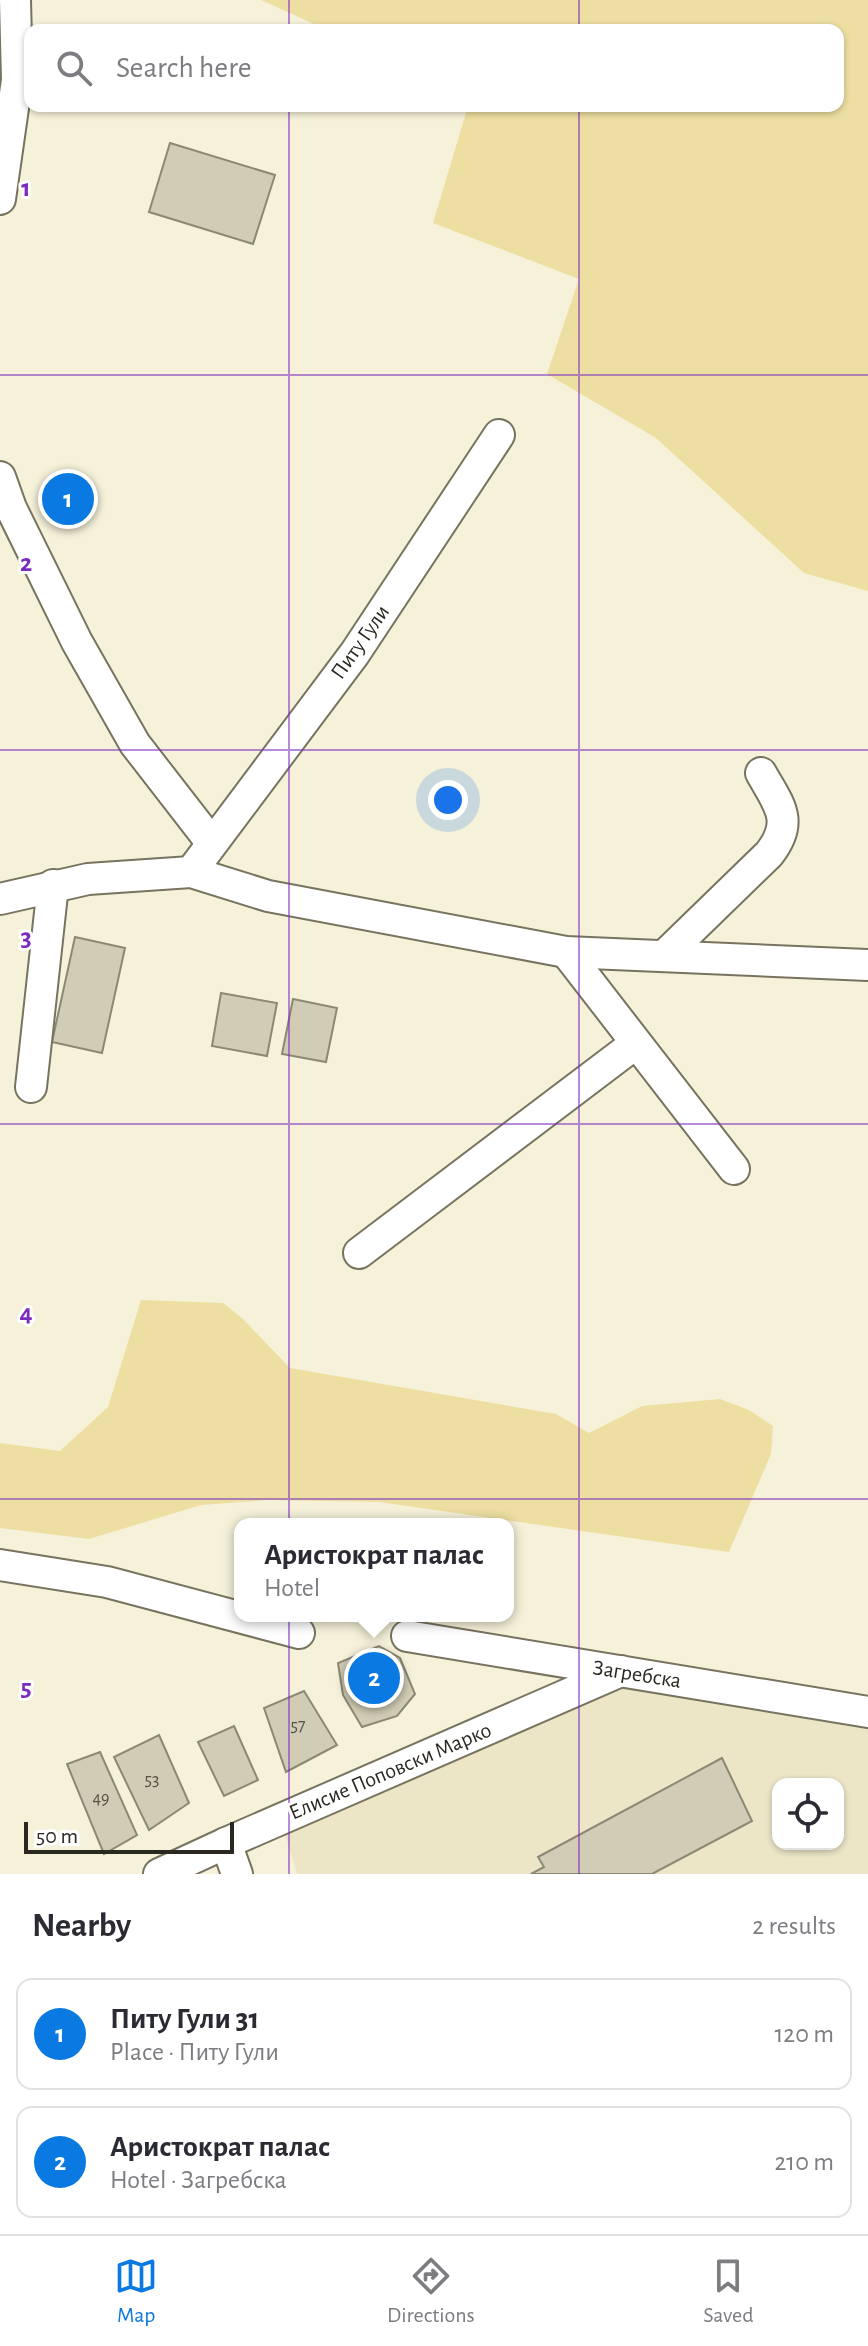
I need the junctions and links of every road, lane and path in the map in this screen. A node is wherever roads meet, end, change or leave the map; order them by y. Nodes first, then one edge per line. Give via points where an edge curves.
1 (15, 0) edge
2 (0, 199) edge
3 (499, 435) dead end
4 (0, 477) edge
5 (761, 773) dead end
6 (211, 842) junction
7 (191, 872) junction
8 (53, 885) junction
9 (0, 899) edge
10 (566, 952) junction
11 (664, 956) junction
12 (868, 965) edge
13 (635, 1044) junction
14 (31, 1087) dead end
15 (734, 1169) dead end
16 (359, 1253) dead end
17 (0, 1565) edge
18 (234, 1616) edge
19 (258, 1622) edge
20 (299, 1633) dead end
21 (407, 1636) dead end
22 (621, 1671) junction
23 (868, 1712) edge
24 (226, 1843) junction
25 (159, 1874) edge
26 (237, 1874) edge

1 - 2 street via 17,80
3 - 6 street, Питу Гули via 355,653
4 - 6 street via 77,642 135,744
5 - 11 street via 783,813 780,840
6 - 7 street, Питу Гули
7 - 8 street
7 - 10 street via 297,902
8 - 9 street
8 - 14 street
10 - 11 street
10 - 13 street
11 - 12 street
13 - 15 street
13 - 16 street
17 - 18 street via 107,1582
19 - 20 street
21 - 22 street, Загребска
22 - 23 street, Загребска
22 - 24 street, Елисие Поповски Марко
24 - 25 street, Елисие Поповски Марко
24 - 26 street

